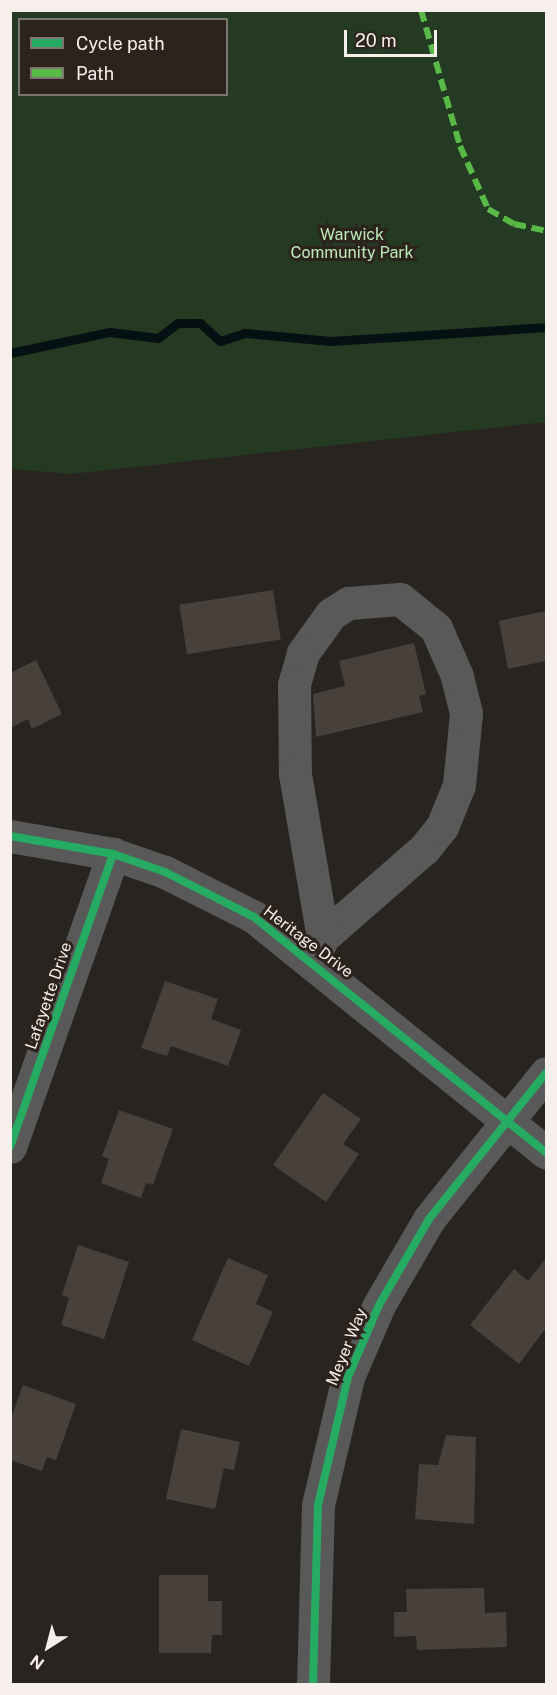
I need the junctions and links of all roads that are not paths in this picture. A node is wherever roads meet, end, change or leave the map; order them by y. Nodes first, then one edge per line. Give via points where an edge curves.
1 (10, 836) edge
2 (112, 854) junction
3 (317, 948) junction
4 (546, 1072) edge
5 (507, 1119) junction
6 (10, 1147) edge
7 (546, 1153) edge
8 (313, 1684) edge

1 - 2 street, Heritage Drive
2 - 3 street, Heritage Drive via 222,899
2 - 6 street, Lafayette Drive
3 - 3 street via 424,849 442,827 459,785 466,712 458,676 436,628 400,599 348,603 331,614 303,652 294,685 295,774
3 - 5 street, Heritage Drive
4 - 5 street, Meyer Way
5 - 7 street, Heritage Drive
5 - 8 street, Meyer Way via 404,1258 348,1377 318,1505

